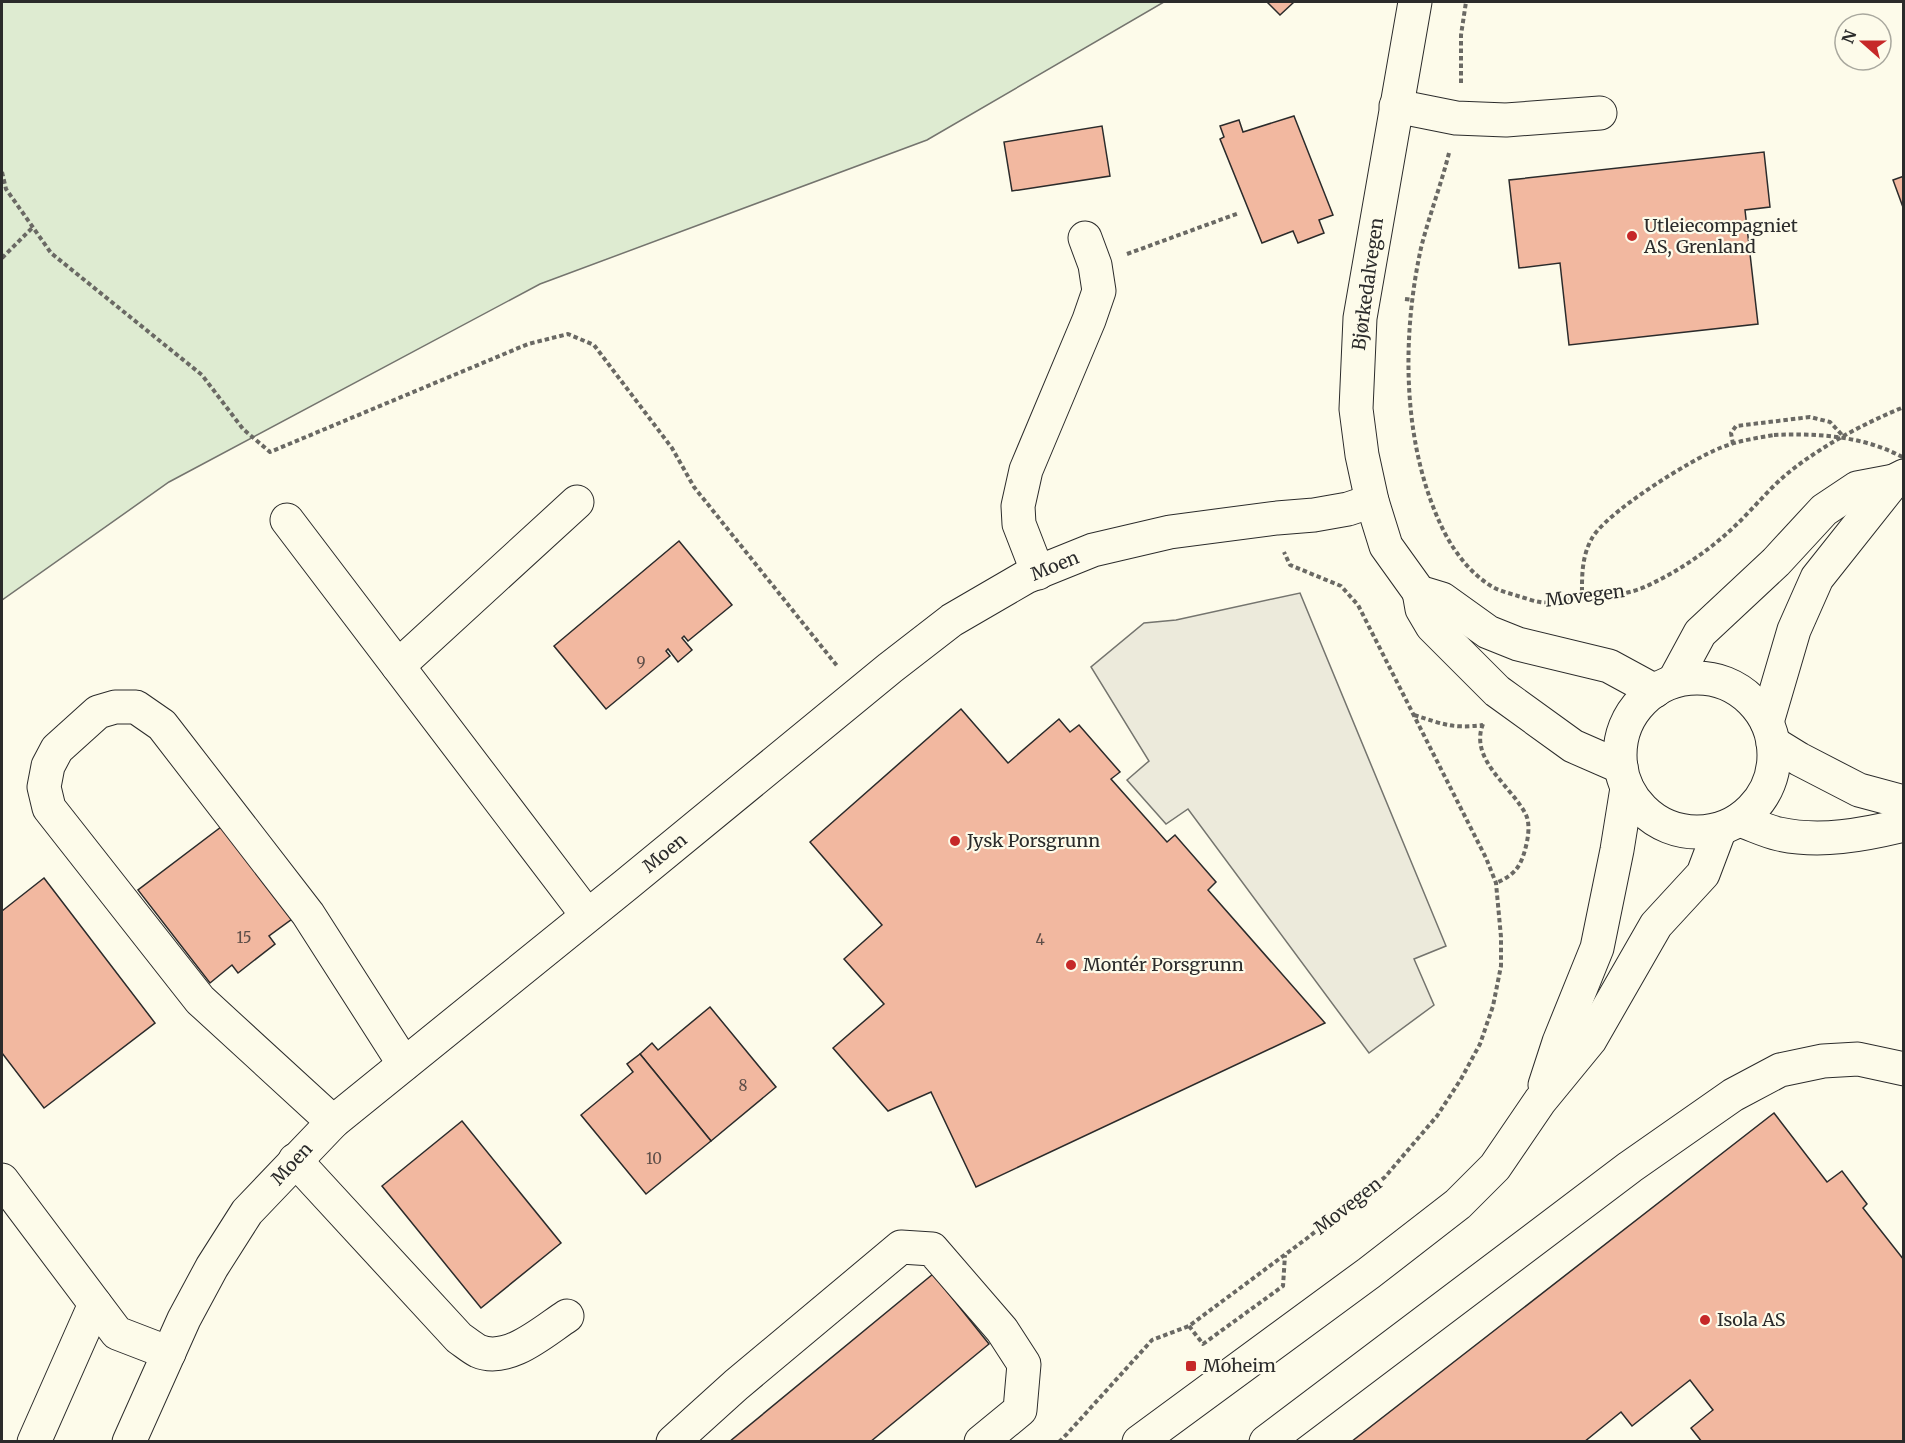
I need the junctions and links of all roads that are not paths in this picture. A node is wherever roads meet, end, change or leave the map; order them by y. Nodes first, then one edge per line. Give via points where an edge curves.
1 (1414, 2) edge
2 (1396, 106) junction
3 (1600, 113) dead end
4 (1090, 252) road end
5 (1900, 472) edge
6 (1372, 501) junction
7 (577, 502) dead end
8 (287, 520) dead end
9 (1038, 573) junction
10 (1419, 592) junction
11 (398, 666) junction
12 (1665, 686) junction
13 (1770, 733) junction
14 (1624, 778) junction
15 (1904, 802) edge
16 (1729, 824) junction
17 (1904, 825) edge
18 (587, 915) junction
19 (404, 1064) junction
20 (1904, 1070) edge
21 (1540, 1101) junction
22 (333, 1122) junction
23 (295, 1160) junction
24 (2, 1180) edge
25 (96, 1304) junction
26 (567, 1316) dead end
27 (169, 1353) junction
28 (34, 1442) edge
29 (129, 1442) edge
30 (673, 1442) edge
31 (981, 1442) edge
32 (1139, 1442) edge
33 (1266, 1442) edge

1 - 2 main road, Bjørkedalvegen
2 - 3 main road via 1456,118 1506,120
2 - 6 main road, Bjørkedalvegen via 1360,318 1356,409
4 - 9 main road via 1099,291 1026,470 1018,506 1019,524
5 - 12 main road via 1857,488 1824,510 1776,562 1700,633
5 - 13 main road via 1817,578 1794,630
6 - 9 main road, Moen via 1314,515 1170,532 1093,550
6 - 10 main road, Bjørkedalvegen via 1386,546
7 - 11 main road
8 - 11 main road
9 - 18 main road, Moen via 952,620
10 - 12 main road via 1442,599 1488,632 1518,644 1609,666
10 - 14 main road, Bjørkedalvegen via 1422,609 1432,626 1497,691
11 - 18 main road
12 - 13 main road via 1696,678 1728,685 1755,704
12 - 14 main road via 1638,705 1626,724 1621,745
13 - 15 main road via 1799,759 1859,790
13 - 16 main road via 1773,765 1768,787 1756,805
14 - 16 main road via 1639,806 1656,821 1676,830 1698,833
14 - 21 main road via 1617,850 1597,948
16 - 17 main road via 1816,838 1864,835
16 - 21 main road via 1703,874 1656,925 1590,1040
18 - 19 main road, Moen
19 - 22 main road, Moen
19 - 22 main road via 308,914 162,725 136,707 98,712 57,749 48,766 44,787 49,808 200,1000
20 - 33 main road via 1858,1059 1823,1061 1780,1070 1733,1095 1630,1167
21 - 32 main road via 1495,1167 1458,1204
22 - 23 main road, Moen
23 - 26 main road via 459,1338 479,1352 514,1351
23 - 27 main road, Moen via 248,1212 212,1267
24 - 25 main road
25 - 27 main road via 117,1333
25 - 28 main road
27 - 29 main road, Moen
30 - 31 main road via 901,1247 932,1250 1002,1330 1024,1364 1020,1410

